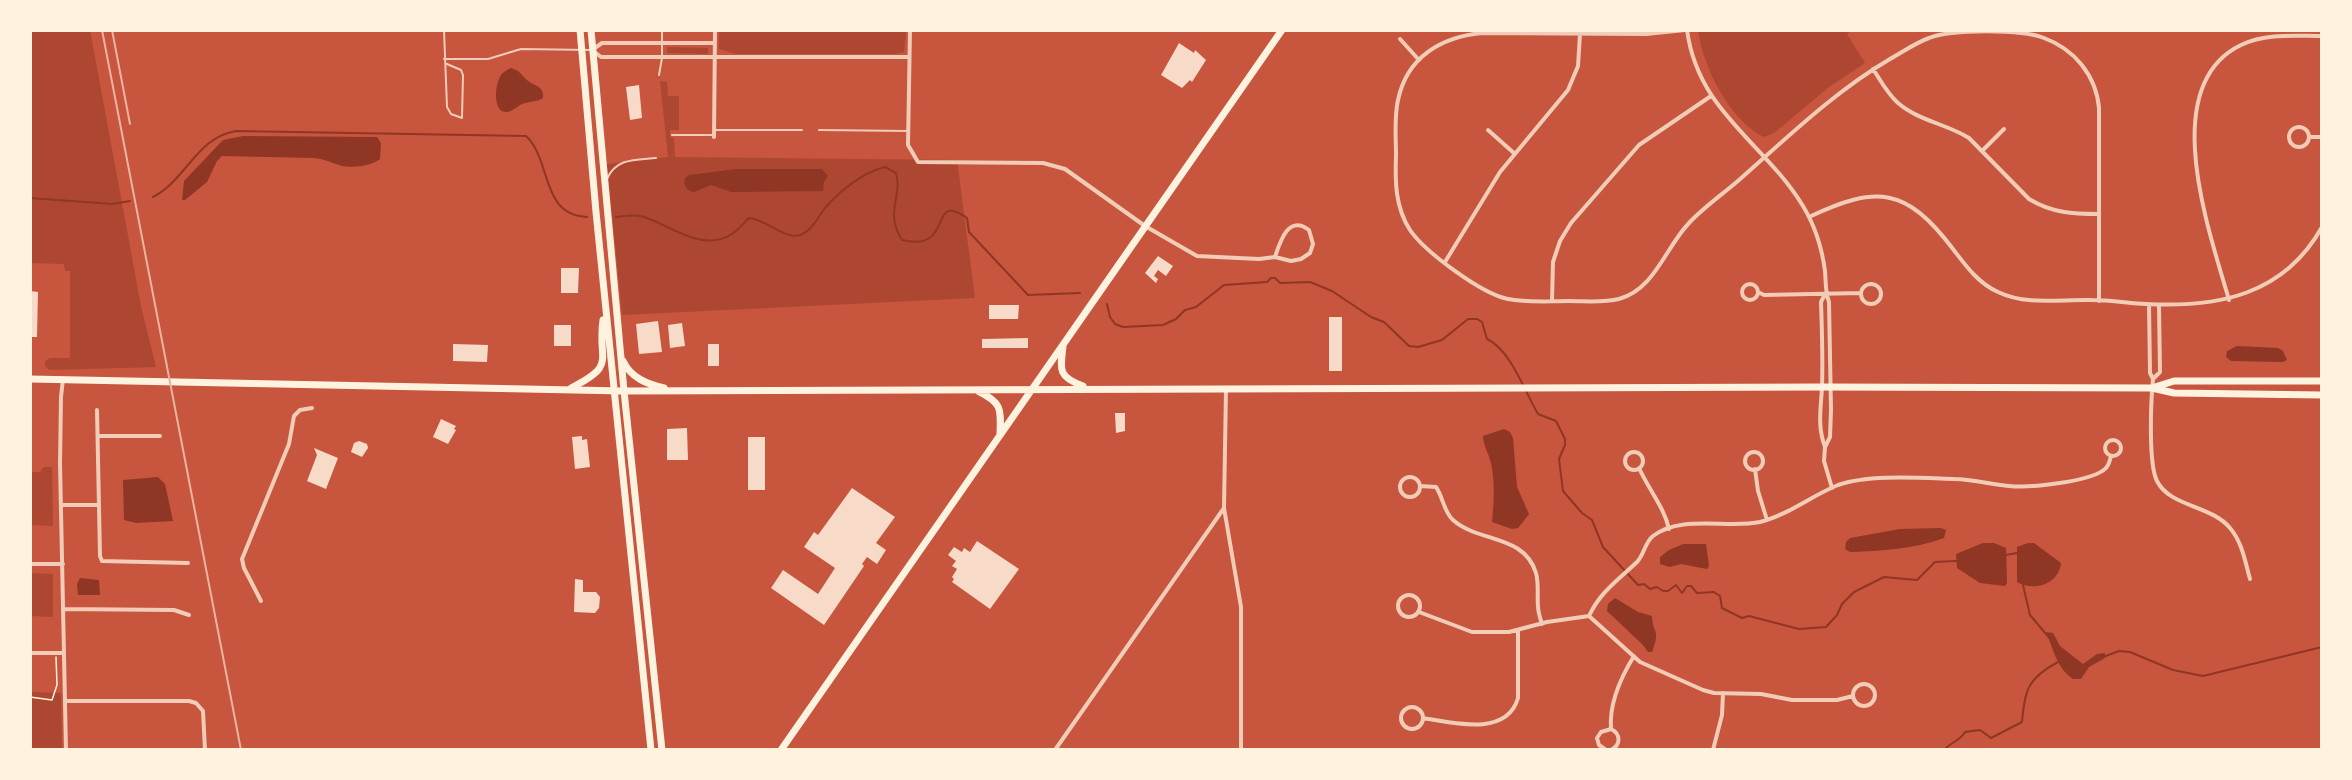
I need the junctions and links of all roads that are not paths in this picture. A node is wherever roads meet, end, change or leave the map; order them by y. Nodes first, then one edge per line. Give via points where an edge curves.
1 (444, 30) edge
2 (580, 30) edge
3 (591, 30) edge
4 (662, 30) edge
5 (715, 30) edge
6 (910, 30) edge
7 (1282, 30) edge
8 (1686, 30) edge
9 (1580, 34) junction
10 (2322, 36) edge
11 (1400, 39) dead end
12 (662, 42) junction
13 (715, 43) junction
14 (581, 49) junction
15 (592, 50) junction
16 (662, 57) junction
17 (715, 57) junction
18 (909, 57) junction
19 (444, 59) junction
20 (1419, 60) junction
21 (447, 64) junction
22 (1873, 69) junction
23 (659, 75) dead end
24 (1711, 96) junction
25 (2004, 129) dead end
26 (802, 130) dead end
27 (819, 130) dead end
28 (1488, 130) dead end
29 (908, 131) junction
30 (714, 134) junction
31 (672, 135) dead end
32 (2309, 137) junction
33 (2322, 137) edge
34 (1983, 150) junction
35 (1515, 154) junction
36 (656, 158) dead end
37 (1764, 158) junction
38 (605, 188) junction
39 (2099, 214) junction
40 (1809, 217) junction
41 (1145, 226) junction
42 (2322, 227) edge
43 (1275, 257) junction
44 (1445, 262) junction
45 (1758, 292) junction
46 (1826, 293) junction
47 (1861, 293) junction
48 (2099, 300) junction
49 (2229, 300) junction
50 (1552, 301) junction
51 (2149, 304) junction
52 (2159, 304) junction
53 (605, 309) junction
54 (1063, 344) junction
55 (621, 355) junction
56 (30, 379) edge
57 (63, 379) junction
58 (2153, 379) junction
59 (2322, 381) edge
60 (1822, 387) junction
61 (1831, 387) junction
62 (1089, 388) junction
63 (1226, 388) junction
64 (2152, 388) junction
65 (569, 389) junction
66 (976, 390) junction
67 (1031, 390) junction
68 (613, 391) junction
69 (624, 391) junction
70 (675, 391) junction
71 (2322, 395) edge
72 (312, 408) dead end
73 (97, 410) dead end
74 (1000, 434) junction
75 (98, 436) junction
76 (160, 436) dead end
77 (1825, 447) junction
78 (2111, 456) junction
79 (1640, 468) junction
80 (1755, 470) junction
81 (1419, 486) junction
82 (1832, 488) junction
83 (99, 505) junction
84 (62, 506) junction
85 (1224, 508) junction
86 (1767, 520) junction
87 (1669, 529) junction
88 (188, 563) dead end
89 (30, 564) edge
90 (63, 564) junction
91 (2250, 579) dead end
92 (261, 602) dead end
93 (64, 609) junction
94 (1419, 612) junction
95 (189, 615) dead end
96 (1589, 616) junction
97 (1542, 624) junction
98 (1518, 631) junction
99 (30, 653) edge
100 (64, 653) junction
101 (1634, 656) junction
102 (1723, 693) junction
103 (1853, 696) junction
104 (66, 700) junction
105 (1423, 718) junction
106 (1611, 729) junction
107 (66, 750) edge
108 (205, 750) edge
109 (651, 750) edge
110 (662, 750) edge
111 (781, 750) edge
112 (1055, 750) edge
113 (1240, 750) edge
114 (1606, 750) edge
115 (1611, 750) edge
116 (1713, 750) edge

1 - 19 lane
2 - 14 main road
3 - 15 main road
4 - 12 lane
5 - 13 street
6 - 18 street
7 - 41 main road
8 - 9 street
8 - 24 street
9 - 20 street via 1461,35 1433,48
9 - 35 street via 1578,66 1568,90
10 - 49 street via 2272,36 2241,45 2219,61 2203,85 2196,113 2195,167
11 - 20 street
12 - 13 street
12 - 15 street via 602,43
12 - 16 lane
13 - 17 street
14 - 15 lane
14 - 19 lane via 521,49 488,59
14 - 53 main road
15 - 16 street via 602,57
15 - 38 main road
16 - 17 street
16 - 23 lane
17 - 18 street
17 - 30 street
18 - 29 street
19 - 21 lane
20 - 44 street via 1408,73 1398,99 1397,196 1410,229
21 - 21 lane via 447,107 451,114 462,118 463,75
22 - 34 street via 1889,94 1907,110 1959,132
22 - 37 street via 1816,111
22 - 39 street via 1922,40 1953,33 2025,33 2066,48 2084,67 2098,101
24 - 37 street
24 - 50 street via 1639,146 1571,223 1554,262
25 - 34 street
26 - 30 lane
27 - 29 lane
28 - 35 street
29 - 41 street via 908,145 918,162 1055,165
30 - 31 lane
32 - 32 street via 2305,129 2299,128 2289,138 2301,147
32 - 33 street
34 - 39 street via 2021,192 2040,206 2067,214
35 - 44 street
36 - 38 lane via 621,162 611,171
37 - 40 street
37 - 50 street via 1692,220 1652,276 1634,292 1605,301
38 - 55 main road
39 - 48 street
40 - 46 street via 1819,244
40 - 48 street via 1852,199 1893,199 1925,216 1971,274 1996,292 2023,300
41 - 43 street via 1197,256
41 - 54 main road
42 - 49 street via 2287,269 2263,287
43 - 43 street via 1291,261 1305,258 1313,244 1309,230 1296,225 1289,228
44 - 50 street via 1482,289 1502,298
45 - 45 street via 1750,284 1742,292 1749,300
45 - 46 street
46 - 47 street
46 - 60 street via 1821,302
46 - 61 street
47 - 47 street via 1862,299 1870,303 1880,293 1872,284 1863,287
48 - 51 street
49 - 52 street
51 - 52 street
51 - 58 street
52 - 58 street via 2160,372
53 - 65 main road via 601,366 595,375
53 - 68 main road
54 - 62 main road via 1064,376
54 - 67 main road
55 - 69 main road
55 - 70 main road via 630,373 639,380
56 - 57 main road
57 - 65 main road
57 - 84 street
58 - 64 street
59 - 64 main road via 2174,381
60 - 61 main road
60 - 63 main road
60 - 77 street via 1819,433
61 - 64 main road
61 - 77 street via 1830,437
62 - 63 main road
62 - 67 main road
63 - 85 street
64 - 71 main road via 2174,393
64 - 91 street via 2152,464 2156,479 2171,495 2209,512 2229,527 2239,541
65 - 68 main road
66 - 67 main road
66 - 70 main road
66 - 74 main road via 999,405
67 - 74 main road
68 - 69 main road
68 - 109 main road
69 - 70 main road
69 - 110 main road
72 - 92 street via 300,410 294,416 289,444 242,559
73 - 75 street
74 - 111 main road
75 - 76 street
75 - 83 street
77 - 82 street via 1824,461
78 - 78 street via 2119,454 2121,448 2115,440 2105,446
78 - 82 street via 2106,468 2093,476 2036,486 1957,478 1876,478
79 - 79 street via 1642,457 1630,453 1625,460 1627,466
79 - 87 street via 1665,512
80 - 80 street via 1762,459 1752,452 1744,461
80 - 86 street
81 - 81 street via 1411,477 1402,481 1400,488 1411,497 1417,494
81 - 97 street via 1436,487 1455,522 1522,551 1536,573
82 - 86 street
83 - 84 street
83 - 88 street via 102,561
84 - 90 street
85 - 112 street
85 - 113 street via 1241,607
86 - 87 street via 1748,525 1684,525
87 - 96 street via 1649,540 1640,560 1595,602
89 - 90 street
90 - 93 street
93 - 95 street via 174,610
93 - 100 street
94 - 94 street via 1415,596 1407,595 1399,601 1403,615 1410,617
94 - 98 street via 1472,632
96 - 97 street
96 - 101 street
97 - 98 street
98 - 105 street via 1518,698 1506,718 1491,723
99 - 100 street
100 - 104 street
101 - 102 street via 1703,690
101 - 106 street via 1617,692
102 - 103 street via 1792,700
102 - 116 street
103 - 103 street via 1863,706 1870,705 1875,696 1865,684 1855,689
104 - 107 street
104 - 108 street via 189,700 202,711
105 - 105 street via 1422,711 1412,706 1405,708 1401,719 1411,729 1418,727
106 - 114 street via 1604,729 1597,738
106 - 115 street via 1619,740

